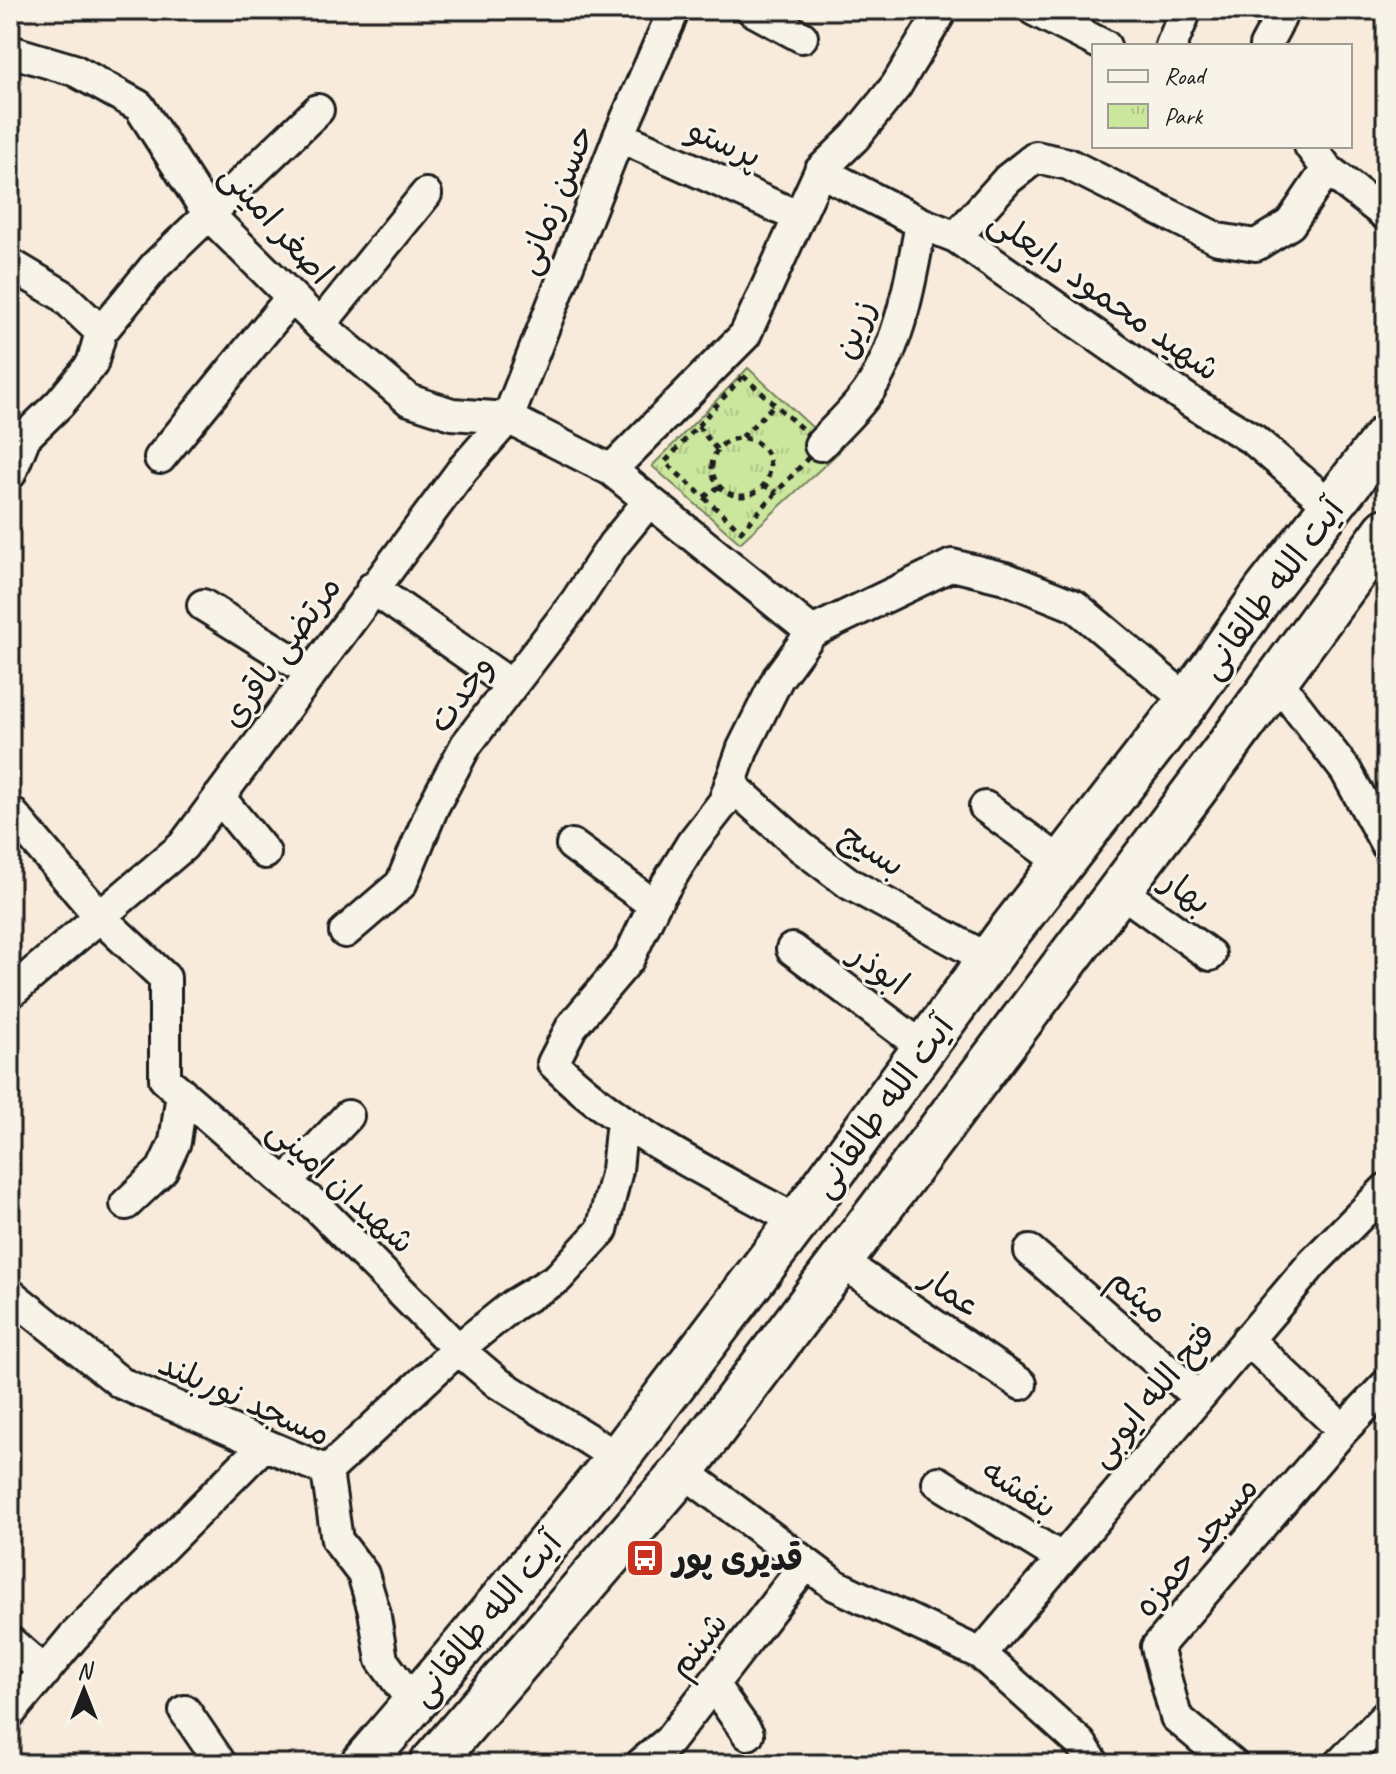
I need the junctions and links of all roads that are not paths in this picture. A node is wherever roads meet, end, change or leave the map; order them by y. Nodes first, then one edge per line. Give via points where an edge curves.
1 (674, 10) edge
2 (752, 10) edge
3 (942, 10) edge
4 (1034, 10) edge
5 (1186, 10) edge
6 (1280, 18) dead end
7 (802, 37) dead end
8 (1101, 44) edge
9 (1172, 44) edge
10 (1266, 44) edge
11 (10, 51) edge
12 (318, 110) dead end
13 (619, 136) junction
14 (1319, 158) edge
15 (820, 171) junction
16 (426, 194) dead end
17 (209, 215) junction
18 (1386, 215) edge
19 (799, 217) junction
20 (921, 223) junction
21 (956, 237) junction
22 (10, 264) edge
23 (291, 298) junction
24 (320, 325) junction
25 (101, 332) junction
26 (508, 418) junction
27 (1386, 436) edge
28 (820, 445) road end
29 (160, 458) dead end
30 (611, 470) junction
31 (10, 474) edge
32 (649, 501) junction
33 (1331, 506) junction
34 (1386, 530) edge
35 (372, 588) junction
36 (203, 605) dead end
37 (812, 632) junction
38 (311, 672) junction
39 (1276, 680) junction
40 (511, 685) junction
41 (1188, 701) junction
42 (730, 784) junction
43 (219, 797) junction
44 (985, 807) dead end
45 (10, 811) edge
46 (1386, 844) edge
47 (572, 845) dead end
48 (265, 853) dead end
49 (1062, 863) junction
50 (1119, 890) junction
51 (654, 905) junction
52 (101, 918) junction
53 (345, 932) dead end
54 (792, 949) dead end
55 (1210, 955) dead end
56 (988, 959) junction
57 (10, 993) edge
58 (924, 1048) junction
59 (182, 1093) junction
60 (348, 1116) dead end
61 (622, 1120) junction
62 (285, 1183) junction
63 (1386, 1189) edge
64 (126, 1204) dead end
65 (798, 1221) junction
66 (1030, 1251) dead end
67 (840, 1261) junction
68 (10, 1294) edge
69 (1247, 1339) junction
70 (458, 1349) junction
71 (1021, 1384) dead end
72 (1386, 1385) edge
73 (1198, 1397) junction
74 (1343, 1430) junction
75 (264, 1445) junction
76 (618, 1458) junction
77 (327, 1471) junction
78 (683, 1471) junction
79 (938, 1482) dead end
80 (1061, 1558) junction
81 (806, 1564) junction
82 (10, 1642) edge
83 (464, 1645) junction
84 (981, 1654) junction
85 (45, 1672) junction
86 (506, 1676) junction
87 (714, 1686) junction
88 (414, 1704) junction
89 (185, 1711) dead end
90 (10, 1713) edge
91 (1386, 1716) edge
92 (748, 1734) dead end
93 (1081, 1757) edge
94 (221, 1764) edge
95 (362, 1764) edge
96 (431, 1764) edge
97 (641, 1764) edge
98 (1232, 1764) edge
99 (1340, 1764) edge

1 - 13 street, حسن زمانی
2 - 7 street
3 - 15 street via 896,86
4 - 8 street
5 - 9 street
6 - 10 street
11 - 17 street, اصغر امینی via 74,70 139,106
12 - 17 street
13 - 19 street, پرستو
13 - 26 street, حسن زمانی
14 - 18 street
14 - 21 street via 1290,224 1256,245 1218,239 1068,164 1036,157 1008,179
15 - 19 street
15 - 20 street, شهید محمود دایعلی
16 - 24 street
17 - 23 street, اصغر امینی
17 - 25 street via 156,265
19 - 30 street via 745,335
20 - 21 street, شهید محمود دایعلی
20 - 28 street, زرین via 892,345 869,390
21 - 33 street, شهید محمود دایعلی via 1191,402 1254,440
22 - 25 street via 62,295
23 - 24 street, اصغر امینی
23 - 29 street
24 - 26 street, اصغر امینی via 409,400 452,414
25 - 31 street via 92,364 25,437
26 - 30 street
26 - 35 street, مرتضی باقری
27 - 33 main road, آیت الله طالقانی
30 - 32 street
32 - 37 street
32 - 40 street, وحدت
33 - 41 main road, آیت الله طالقانی
34 - 39 main road, آیت الله طالقانی
35 - 38 street, مرتضی باقری
35 - 40 street
36 - 38 street
37 - 41 street via 952,565 1005,578 1075,606
37 - 42 street via 778,678
38 - 43 street, مرتضی باقری
39 - 46 street via 1346,771
39 - 50 main road, آیت الله طالقانی
40 - 53 street, وحدت via 466,745 401,884
41 - 49 main road, آیت الله طالقانی
42 - 51 street via 724,802
42 - 56 street, بسیج via 850,884
43 - 48 street
43 - 52 street, مرتضی باقری via 183,846
44 - 49 street
45 - 52 street
47 - 51 street
49 - 56 main road, آیت الله طالقانی
50 - 55 street, بهار
50 - 67 main road, آیت الله طالقانی
51 - 61 street via 628,960 572,1026 553,1063 583,1093
52 - 57 street, مرتضی باقری
52 - 59 street, شهیدان امینی via 165,978 165,1079
54 - 58 street, ابوذر
56 - 58 main road, آیت الله طالقانی
58 - 65 main road, آیت الله طالقانی
59 - 62 street, شهیدان امینی
59 - 64 street via 175,1142 162,1170
60 - 62 street
61 - 65 street
61 - 70 street via 617,1170 602,1230 558,1278 513,1305
62 - 70 street, شهیدان امینی via 314,1204
63 - 69 street, فتح الله ایوبی
65 - 76 main road, آیت الله طالقانی
66 - 73 street, میثم
67 - 71 street, عمار
67 - 78 main road, آیت الله طالقانی
68 - 75 street, مسجد نوربلند via 121,1383
69 - 73 street, فتح الله ایوبی
69 - 74 street
70 - 76 street, شهیدان امینی via 498,1383
70 - 77 street
72 - 74 street, مسجد حمزه
73 - 80 street, فتح الله ایوبی
74 - 98 street, مسجد حمزه via 1157,1647 1176,1717
75 - 77 street, مسجد نوربلند
75 - 85 street via 74,1636
76 - 83 main road, آیت الله طالقانی
77 - 88 street, مسجد نوربلند via 337,1540 363,1574 382,1660
78 - 81 street
78 - 86 main road, آیت الله طالقانی
79 - 80 street, بنفشه
80 - 84 street, فتح الله ایوبی
81 - 84 street via 835,1585
81 - 87 street, شبنم
82 - 85 street
83 - 86 main road
83 - 88 main road, آیت الله طالقانی
84 - 93 street
85 - 90 street
86 - 96 main road, آیت الله طالقانی
87 - 92 street
87 - 97 street, شبنم via 669,1741
88 - 95 main road, آیت الله طالقانی
89 - 94 street
91 - 99 street

